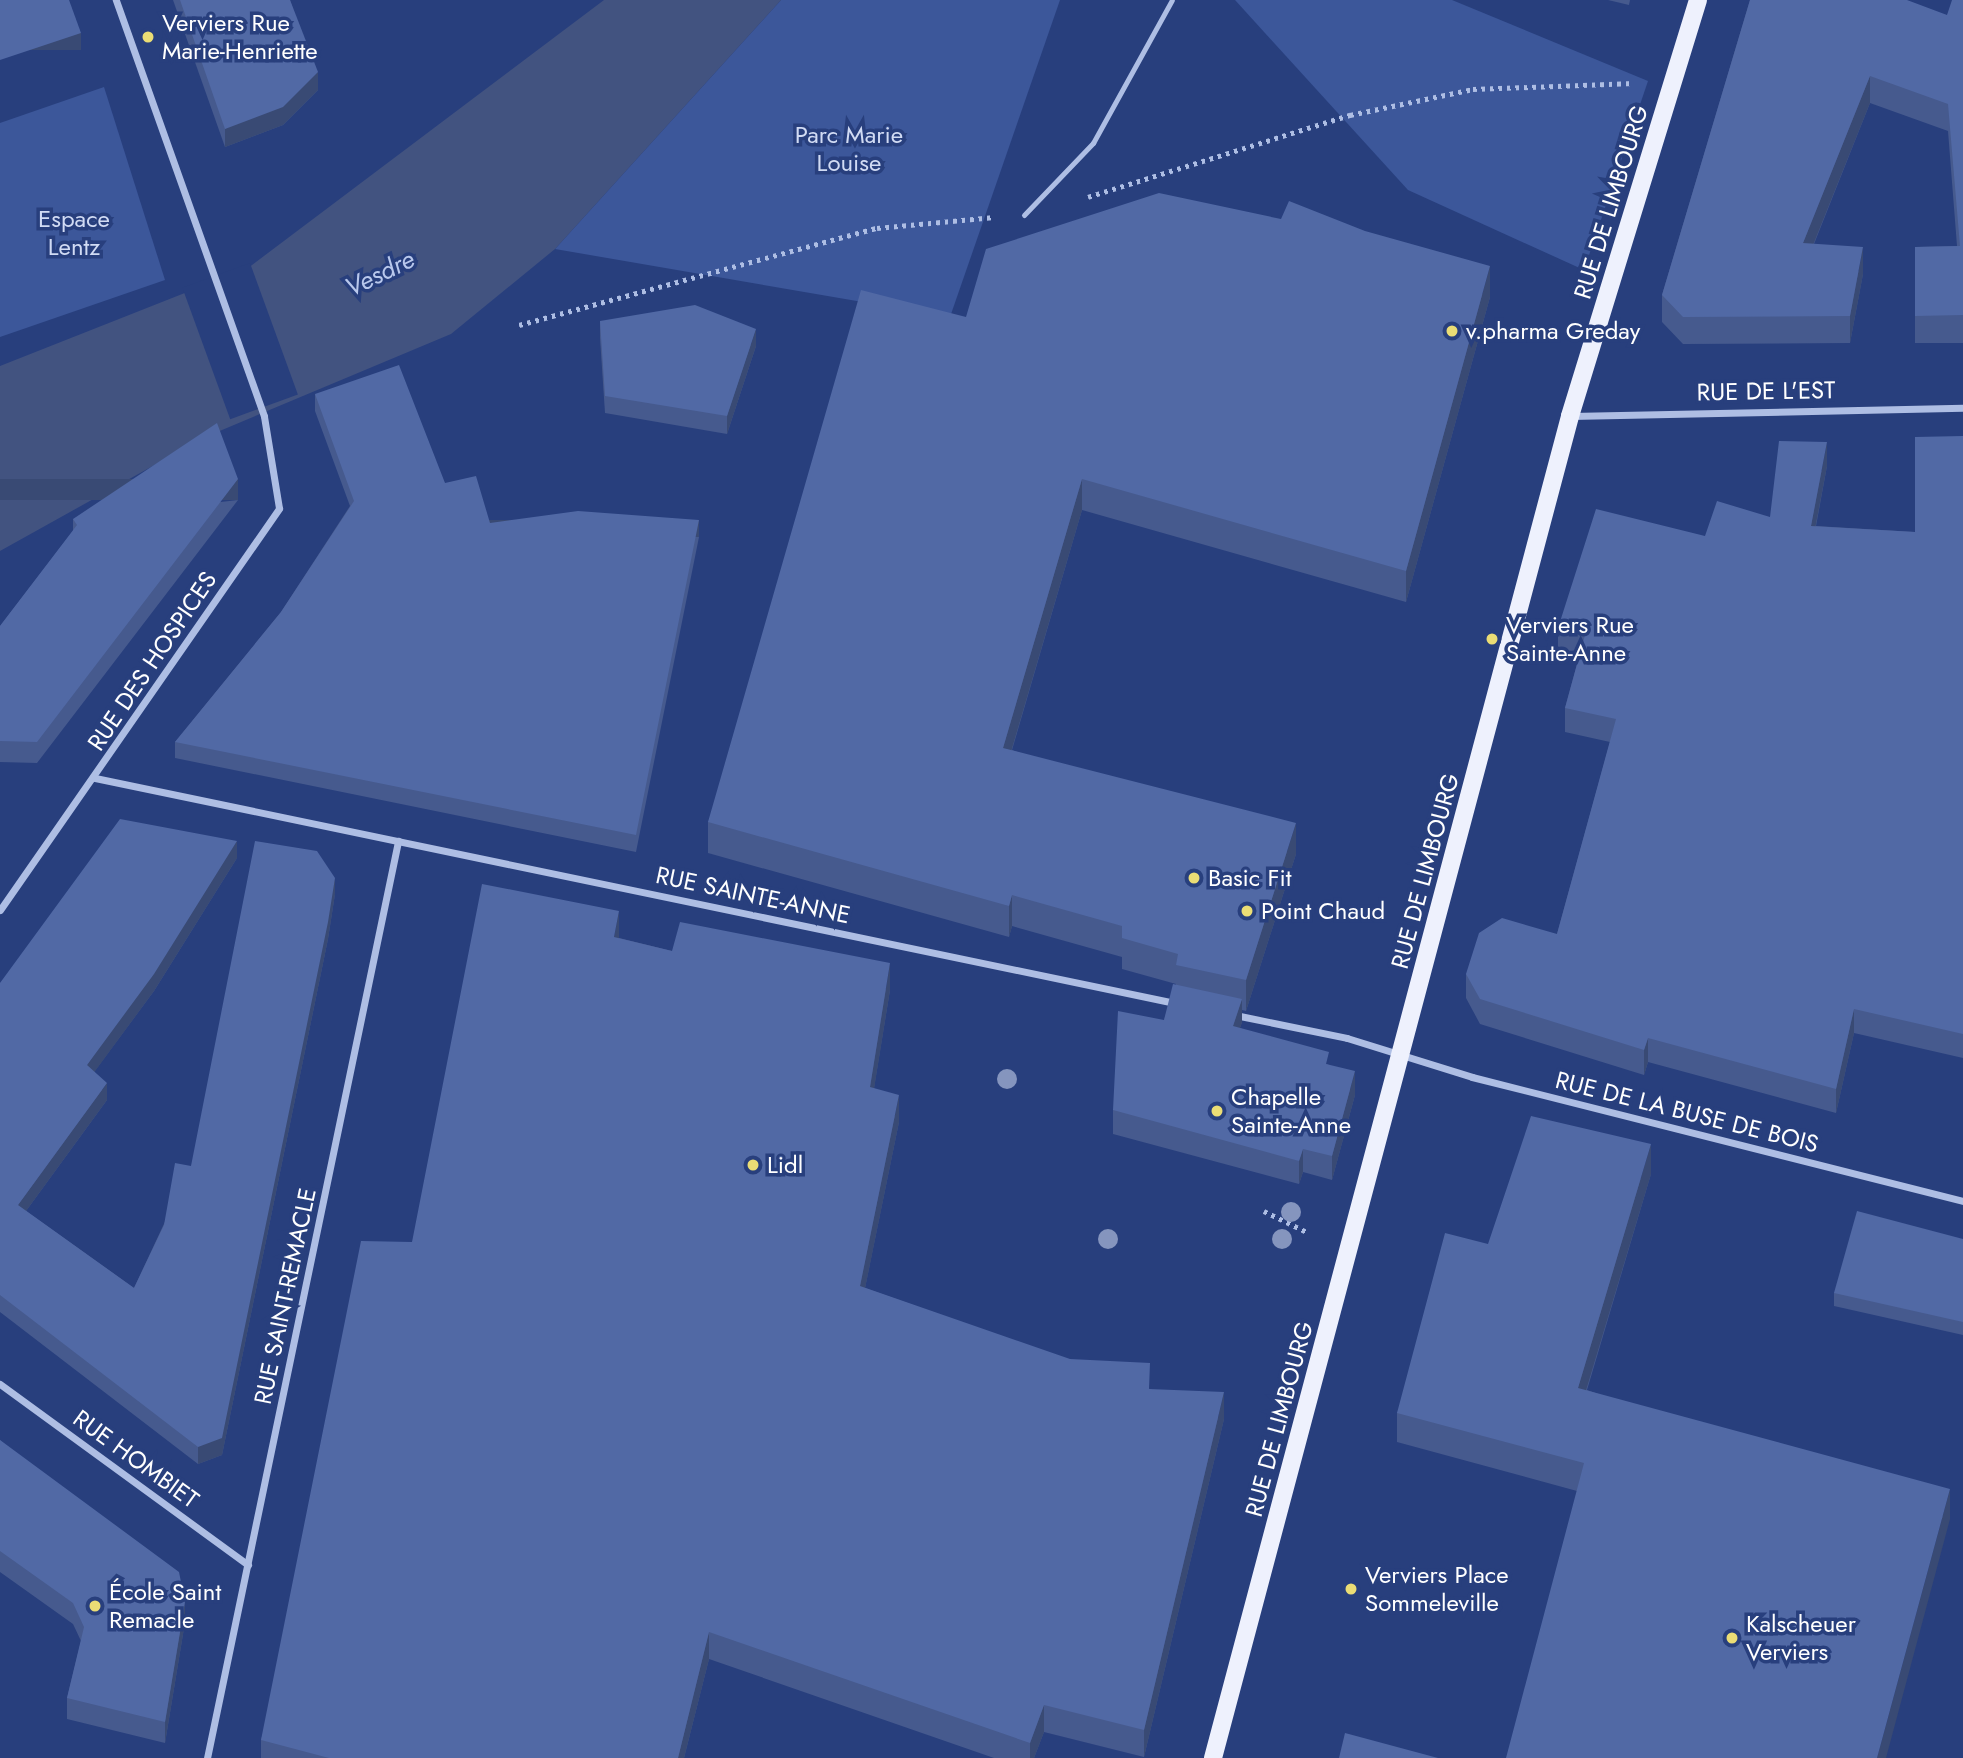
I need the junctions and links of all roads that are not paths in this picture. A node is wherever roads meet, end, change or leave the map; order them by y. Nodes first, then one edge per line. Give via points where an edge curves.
1 (116, 0) edge
2 (1172, 0) edge
3 (1698, 0) edge
4 (1024, 215) road end
5 (1963, 408) edge
6 (1570, 416) junction
7 (95, 778) junction
8 (398, 841) junction
9 (0, 910) edge
10 (1189, 1006) edge
11 (1229, 1014) edge
12 (1402, 1057) junction
13 (1963, 1201) edge
14 (0, 1384) edge
15 (248, 1565) junction
16 (207, 1758) edge
17 (1213, 1758) edge

1 - 7 street, RUE DES HOSPICES via 264,416 279,508
2 - 4 lane via 1093,143
3 - 6 main road, RUE DE LIMBOURG
5 - 6 street, RUE DE L'EST
6 - 12 main road, RUE DE LIMBOURG
7 - 8 street, RUE SAINTE-ANNE
7 - 9 street, RUE DES HOSPICES
8 - 10 street, RUE SAINTE-ANNE
8 - 15 street, RUE SAINT-REMACLE
11 - 12 street via 1347,1038
12 - 13 street, RUE DE LA BUSE DE BOIS
12 - 17 main road, RUE DE LIMBOURG
14 - 15 street, RUE HOMBIET
15 - 16 street, RUE SAINT-REMACLE

